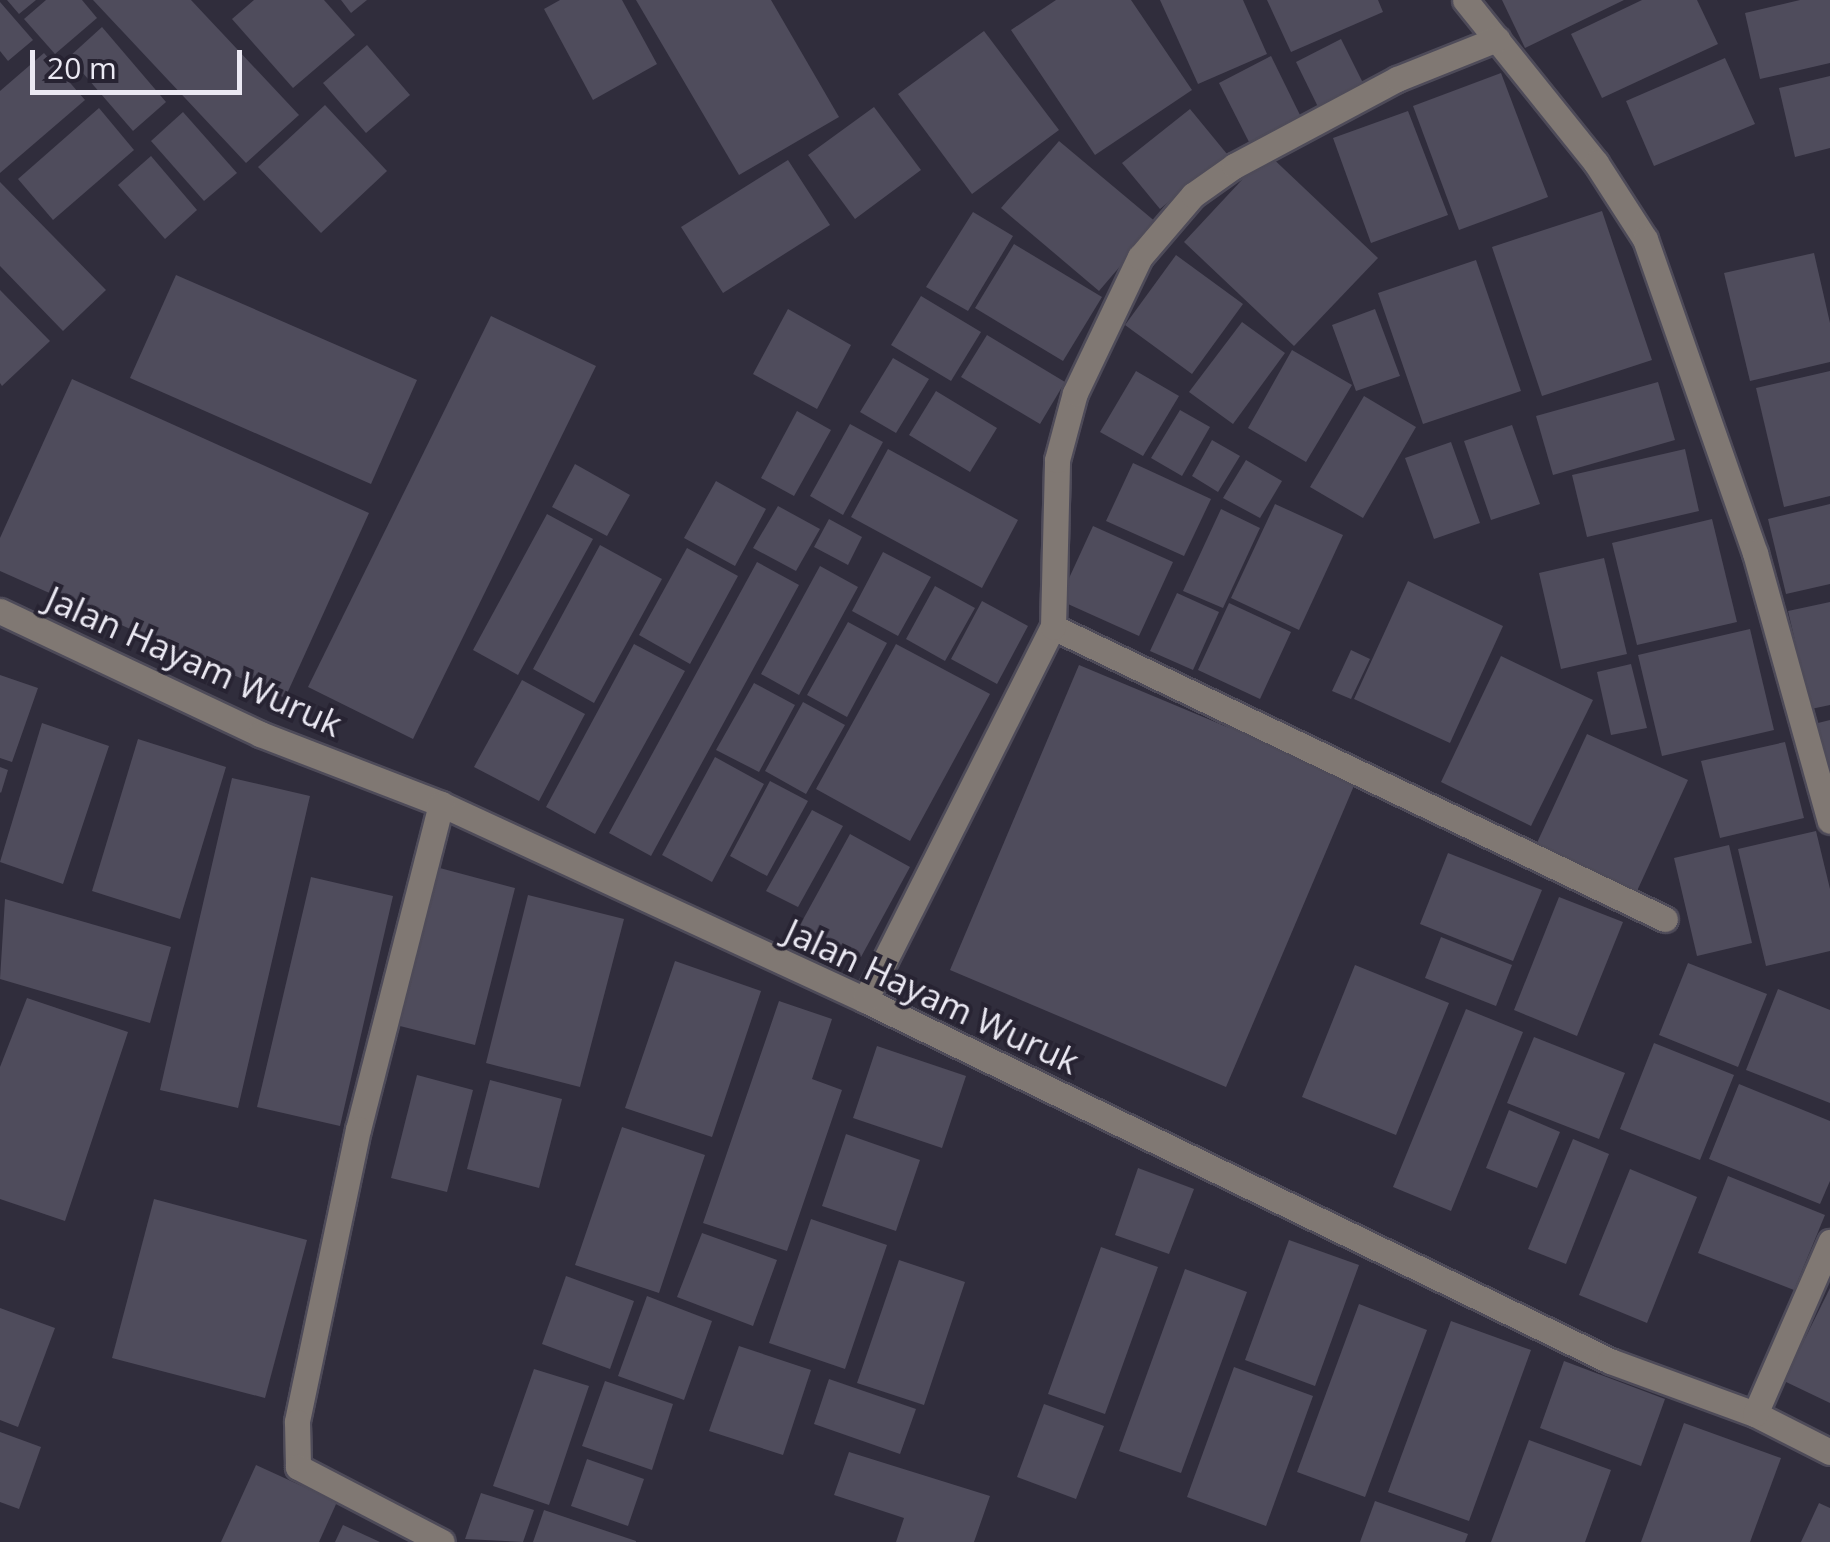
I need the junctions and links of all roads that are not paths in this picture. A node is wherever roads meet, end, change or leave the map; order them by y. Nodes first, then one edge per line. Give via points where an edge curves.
1 (1464, 0) edge
2 (1497, 39) junction
3 (0, 611) edge
4 (1052, 627) junction
5 (441, 804) junction
6 (1830, 821) edge
7 (1665, 919) dead end
8 (865, 1000) junction
9 (1830, 1242) edge
10 (1755, 1414) junction
11 (1830, 1452) edge
12 (442, 1542) edge

1 - 2 street
2 - 4 street via 1397,80 1234,166 1194,195 1140,257 1075,393 1057,460
2 - 6 street via 1596,162 1645,239 1755,553
3 - 5 street, Jalan Hayam Wuruk via 260,734
4 - 7 street
4 - 8 street
5 - 8 street, Jalan Hayam Wuruk
5 - 12 street via 358,1128 298,1437 298,1467
8 - 10 street, Jalan Hayam Wuruk via 1610,1361
9 - 10 street
10 - 11 street, Jalan Hayam Wuruk

